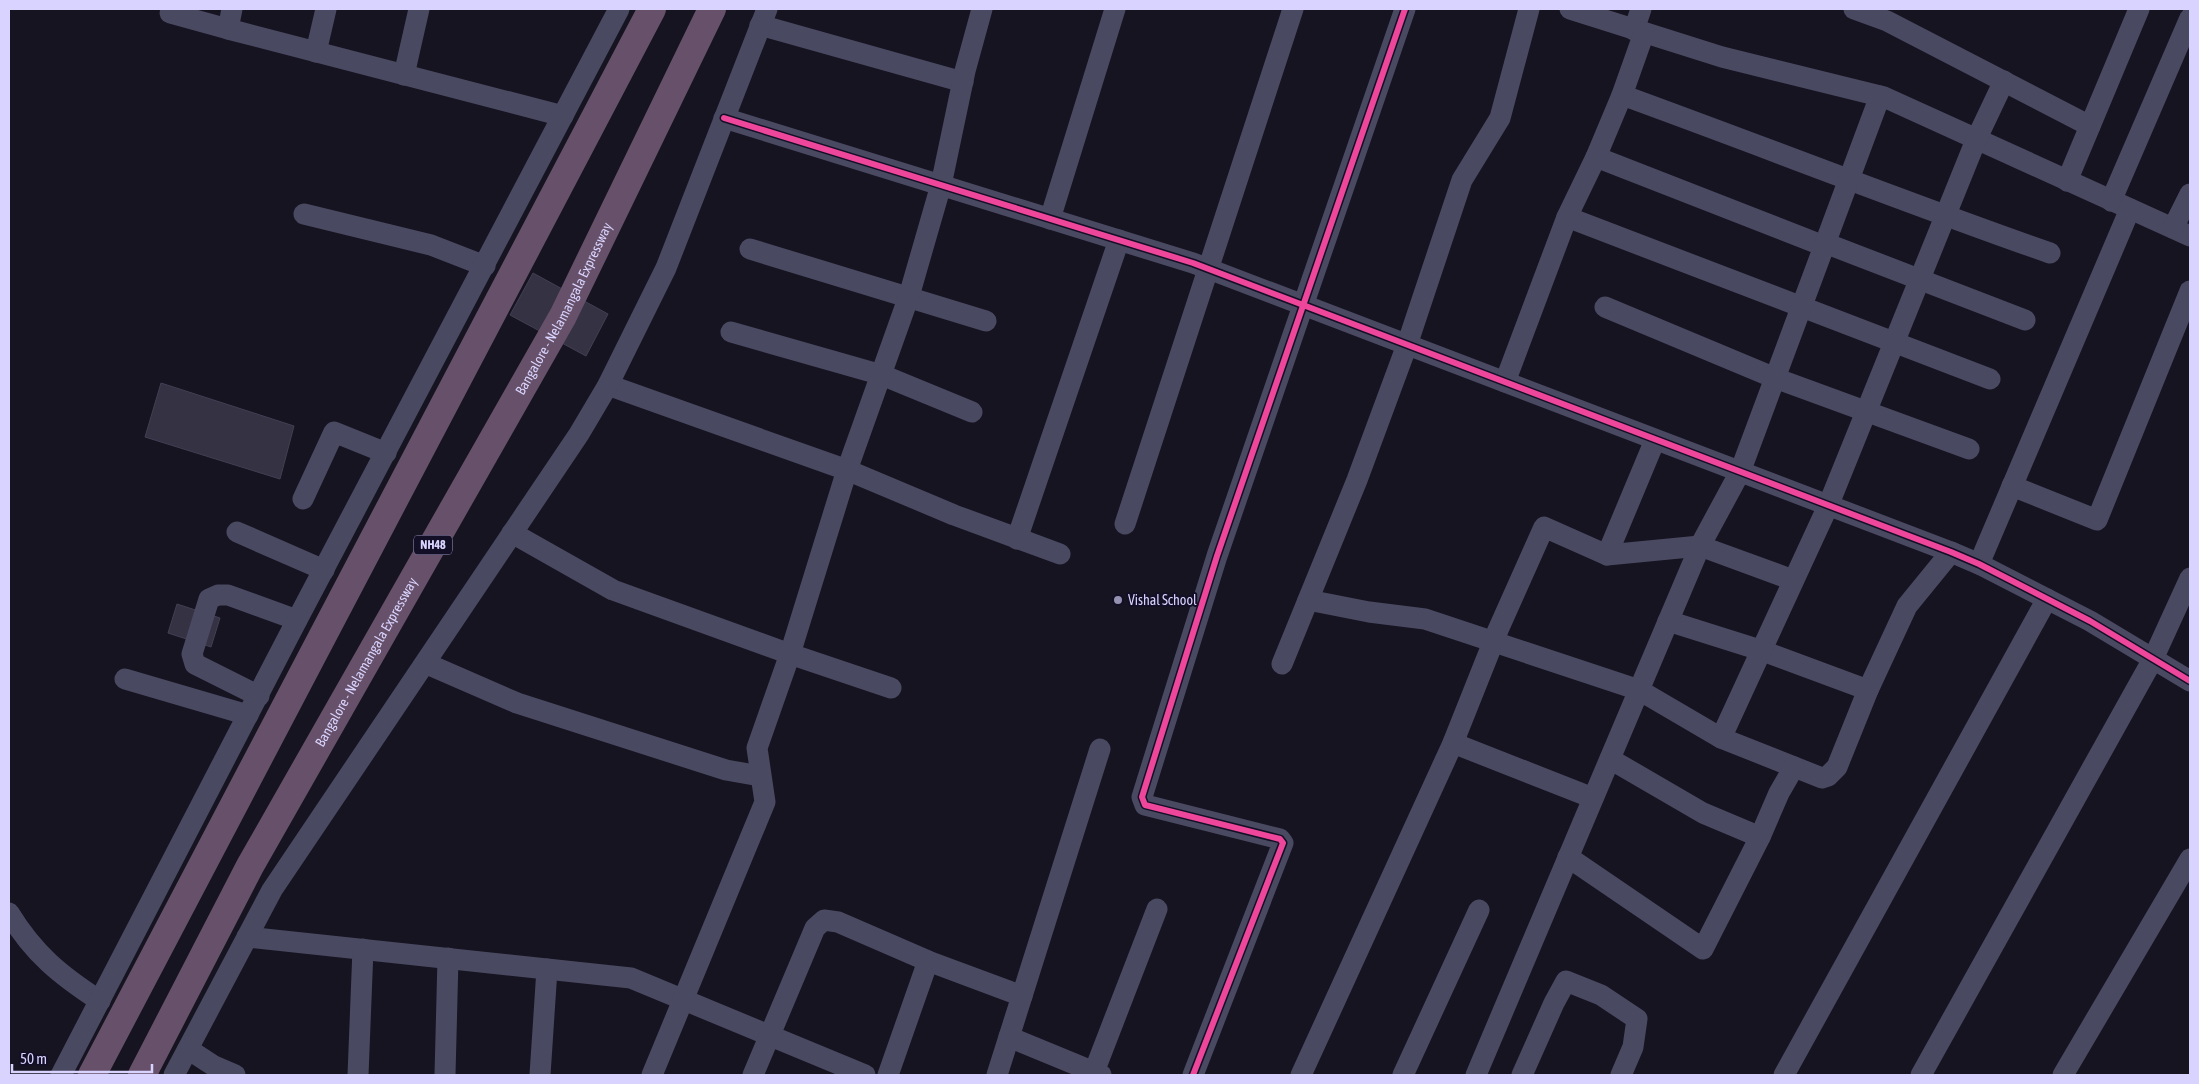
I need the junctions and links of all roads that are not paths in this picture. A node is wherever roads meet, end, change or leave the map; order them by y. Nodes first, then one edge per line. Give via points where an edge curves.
1 (326, 9) edge
2 (419, 9) edge
3 (619, 9) edge
4 (652, 9) edge
5 (712, 9) edge
6 (982, 9) edge
7 (1115, 9) edge
8 (1293, 9) edge
9 (1404, 9) edge
10 (1529, 9) edge
11 (1570, 9) edge
12 (1641, 9) edge
13 (1854, 9) edge
14 (2139, 9) edge
15 (170, 13) dead end
16 (763, 17) edge
17 (2190, 18) edge
18 (230, 19) edge
19 (1639, 31) junction
20 (316, 52) junction
21 (404, 75) junction
22 (2004, 81) junction
23 (963, 82) junction
24 (1622, 95) junction
25 (1880, 96) junction
26 (563, 116) junction
27 (724, 118) junction
28 (2090, 126) junction
29 (1976, 140) junction
30 (1596, 157) junction
31 (1849, 178) junction
32 (2067, 181) junction
33 (941, 185) junction
34 (2190, 194) edge
35 (2120, 205) junction
36 (304, 214) dead end
37 (1946, 216) junction
38 (1567, 217) junction
39 (1050, 219) junction
40 (2182, 232) edge
41 (1118, 240) junction
42 (1825, 244) junction
43 (750, 249) dead end
44 (2050, 253) dead end
45 (485, 266) junction
46 (1209, 270) junction
47 (1920, 278) junction
48 (2190, 291) edge
49 (909, 296) junction
50 (1304, 306) junction
51 (1605, 307) dead end
52 (1801, 308) junction
53 (2025, 320) dead end
54 (986, 321) dead end
55 (731, 332) dead end
56 (1894, 343) junction
57 (1407, 345) junction
58 (882, 375) junction
59 (1775, 378) junction
60 (1990, 379) dead end
61 (1505, 382) junction
62 (608, 385) junction
63 (972, 412) dead end
64 (1866, 413) junction
65 (1655, 440) junction
66 (1969, 449) dead end
67 (386, 453) junction
68 (847, 470) junction
69 (1740, 472) junction
70 (2012, 486) junction
71 (303, 499) dead end
72 (1828, 506) junction
73 (1125, 524) dead end
74 (237, 532) dead end
75 (512, 533) junction
76 (1017, 539) junction
77 (1700, 546) junction
78 (1951, 552) junction
79 (1060, 554) dead end
80 (1607, 555) junction
81 (1979, 564) junction
82 (324, 570) junction
83 (2190, 578) edge
84 (1793, 580) junction
85 (2047, 599) junction
86 (1308, 600) junction
87 (297, 620) junction
88 (1668, 621) junction
89 (1494, 641) junction
90 (1760, 650) junction
91 (790, 654) junction
92 (2153, 658) junction
93 (425, 663) junction
94 (1282, 664) dead end
95 (125, 679) dead end
96 (2190, 681) edge
97 (891, 688) dead end
98 (1639, 690) junction
99 (1868, 690) junction
100 (259, 696) junction
101 (248, 715) junction
102 (1721, 738) junction
103 (1453, 743) junction
104 (1100, 748) dead end
105 (1610, 759) junction
106 (1794, 767) junction
107 (760, 776) junction
108 (1593, 798) junction
109 (1760, 837) junction
110 (1568, 857) junction
111 (2190, 859) edge
112 (1157, 910) dead end
113 (1478, 910) dead end
114 (9, 913) edge
115 (247, 937) junction
116 (363, 949) junction
117 (448, 958) junction
118 (928, 961) junction
119 (547, 969) junction
120 (1022, 996) junction
121 (683, 1000) junction
122 (100, 1001) junction
123 (769, 1036) junction
124 (1009, 1037) junction
125 (188, 1049) junction
126 (1098, 1074) edge
127 (61, 1075) edge
128 (92, 1075) edge
129 (142, 1075) edge
130 (174, 1075) edge
131 (235, 1075) edge
132 (358, 1075) edge
133 (445, 1075) edge
134 (540, 1075) edge
135 (652, 1075) edge
136 (753, 1075) edge
137 (865, 1075) edge
138 (888, 1075) edge
139 (997, 1075) edge
140 (1194, 1075) edge
141 (1301, 1075) edge
142 (1403, 1075) edge
143 (1476, 1075) edge
144 (1522, 1075) edge
145 (1621, 1075) edge
146 (1784, 1075) edge
147 (1921, 1075) edge
148 (2063, 1075) edge

1 - 20 street
2 - 21 street
3 - 26 street
4 - 128 highway
5 - 129 highway, Bangalore - Nelamangala Expressway / NH48 via 563,316 250,866
6 - 23 street
7 - 39 street
8 - 46 street
9 - 50 street
10 - 57 street via 1500,118 1462,180
11 - 19 street
12 - 19 street
13 - 22 street via 1887,21
14 - 28 street
15 - 18 street
16 - 23 street
16 - 27 street
17 - 35 street
18 - 20 street
19 - 24 street
19 - 25 street via 1722,57
20 - 21 street
21 - 26 street
22 - 28 street
22 - 29 street
23 - 33 street
24 - 30 street
24 - 31 street
25 - 29 street
25 - 31 street
26 - 45 street
27 - 33 street
27 - 62 street via 666,268
28 - 32 street
29 - 32 street
29 - 37 street
30 - 38 street
30 - 42 street
31 - 37 street
31 - 42 street
32 - 35 street
33 - 39 street
33 - 49 street
34 - 40 street
35 - 40 street
35 - 70 street
36 - 45 street via 431,246
37 - 44 street
37 - 47 street
38 - 52 street
38 - 61 street
39 - 41 street
41 - 46 street
41 - 76 street
42 - 47 street
42 - 52 street
43 - 49 street
45 - 67 street
46 - 50 street
46 - 73 street
47 - 53 street
47 - 56 street
48 - 70 street via 2097,520
49 - 54 street
49 - 58 street
50 - 57 street
50 - 140 street via 1217,556 1142,797 1145,805 1280,839 1283,844
51 - 59 street
52 - 56 street
52 - 59 street
55 - 58 street
56 - 60 street
56 - 64 street
57 - 61 street
57 - 86 street
58 - 63 street
58 - 68 street
59 - 64 street
59 - 69 street
61 - 65 street
62 - 68 street
62 - 75 street
64 - 66 street
64 - 72 street
65 - 69 street
65 - 80 street
67 - 71 street via 334,432
67 - 82 street
68 - 76 street
68 - 91 street
69 - 72 street
69 - 77 street
70 - 81 street
72 - 78 street
72 - 84 street
74 - 82 street
75 - 91 street via 613,590
75 - 93 street
76 - 79 street
77 - 80 street
77 - 84 street
77 - 88 street
78 - 81 street
78 - 99 street via 1907,606
80 - 89 street via 1544,527
81 - 85 street
82 - 87 street
83 - 92 street
84 - 90 street
85 - 92 street
85 - 146 street
86 - 89 street via 1425,619
86 - 94 street
87 - 100 street
87 - 100 street via 228,595 209,599 192,654 195,664
88 - 90 street
88 - 98 street
89 - 98 street
89 - 103 street
90 - 99 street
90 - 102 street
91 - 97 street
91 - 107 street via 757,748
92 - 96 street
92 - 147 street
93 - 107 street via 517,703 726,770
93 - 115 street via 272,890
95 - 101 street
98 - 102 street
98 - 105 street
99 - 106 street via 1837,767 1822,778
100 - 101 street
101 - 122 street
102 - 106 street
103 - 108 street
103 - 141 street
104 - 120 street
105 - 108 street
105 - 109 street via 1703,813
106 - 109 street
107 - 121 street via 765,802
108 - 110 street
109 - 110 street via 1703,948
110 - 143 street
111 - 148 street
112 - 126 street
113 - 142 street
114 - 122 street via 41,956 66,980
115 - 116 street
115 - 125 street
116 - 117 street
116 - 132 street
117 - 119 street
117 - 133 street
118 - 120 street
118 - 123 street via 838,922 824,920 815,928
118 - 138 street
119 - 121 street via 631,978
119 - 134 street
120 - 124 street
121 - 123 street
121 - 135 street
122 - 127 street
123 - 136 street
123 - 137 street
124 - 126 street
124 - 139 street
125 - 130 street
125 - 131 street
144 - 145 street via 1566,981 1601,995 1637,1019 1633,1047

